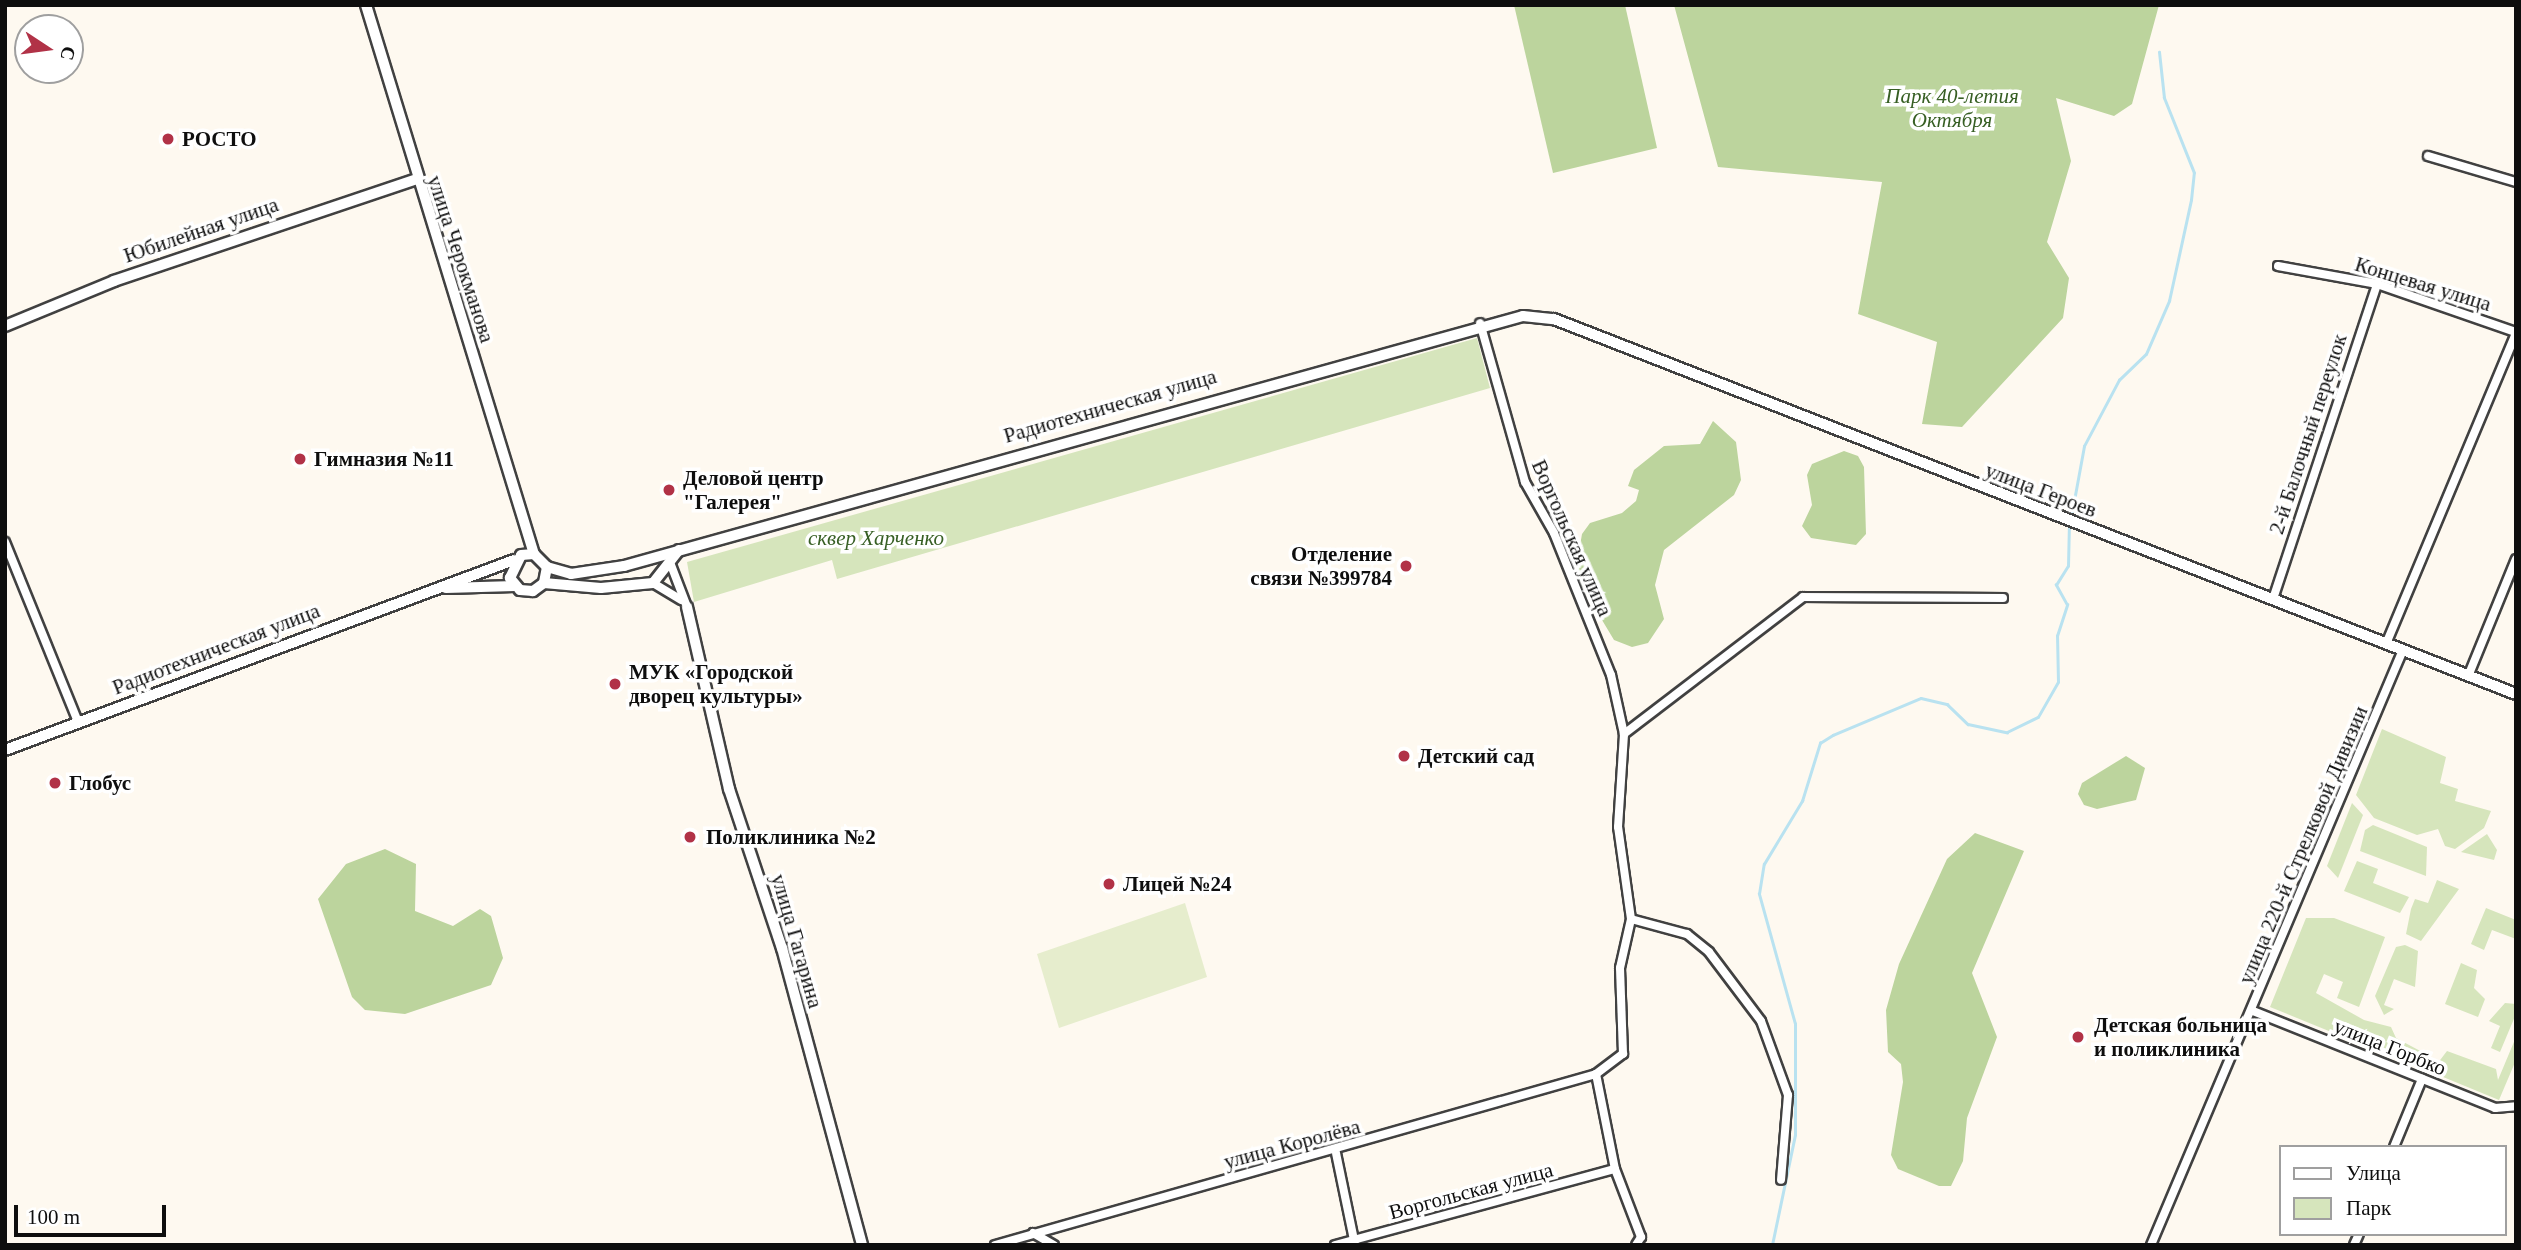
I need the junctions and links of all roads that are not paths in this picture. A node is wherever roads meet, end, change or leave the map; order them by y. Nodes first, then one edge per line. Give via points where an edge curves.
1 (366, 5) edge
2 (2428, 156) dead end
3 (414, 180) junction
4 (2516, 181) edge
5 (2278, 266) dead end
6 (2377, 284) junction
7 (1554, 319) joint
8 (1480, 323) junction
9 (5, 326) edge
10 (2516, 332) edge
11 (524, 524) junction
12 (5, 542) edge
13 (679, 550) junction
14 (534, 554) junction
15 (656, 557) junction
16 (517, 558) junction
17 (2516, 559) edge
18 (671, 565) junction
19 (624, 566) junction
20 (547, 567) junction
21 (544, 583) junction
22 (653, 583) junction
23 (515, 586) junction
24 (442, 587) junction
25 (2274, 596) junction
26 (2003, 598) dead end
27 (687, 607) junction
28 (2386, 644) junction
29 (2403, 650) junction
30 (2469, 674) junction
31 (2516, 694) edge
32 (78, 722) junction
33 (1624, 734) junction
34 (5, 750) edge
35 (1631, 919) junction
36 (2253, 1011) junction
37 (1596, 1074) junction
38 (2422, 1079) junction
39 (2516, 1106) edge
40 (2396, 1145) edge
41 (1336, 1153) junction
42 (1615, 1169) junction
43 (1781, 1180) dead end
44 (1033, 1233) junction
45 (1639, 1241) edge
46 (1354, 1242) edge
47 (862, 1245) edge
48 (995, 1245) edge
49 (1054, 1245) edge
50 (1335, 1245) edge
51 (2151, 1245) edge

1 - 3 street, улица Черокманова
2 - 4 street
3 - 9 street, Юбилейная улица via 114,281
3 - 11 street, улица Черокманова
5 - 6 street, Концевая улица
6 - 10 street, Концевая улица
6 - 25 street, 2-й Балочный переулок
7 - 8 street, Радиотехническая улица via 1523,316
7 - 25 street, улица Героев via 2046,513
8 - 13 street, Радиотехническая улица
8 - 33 street, Воргольская улица via 1525,482 1554,533 1601,649
10 - 28 street
11 - 14 street, улица Черокманова
11 - 16 street, улица Черокманова
12 - 32 street
13 - 15 street, Радиотехническая улица
13 - 18 street
14 - 16 street, Радиотехническая улица
14 - 20 street
15 - 18 street
15 - 19 street, Радиотехническая улица
16 - 23 street
16 - 24 street, Радиотехническая улица
17 - 30 street
18 - 22 street
18 - 27 street, улица Гагарина
19 - 20 street, Радиотехническая улица via 571,573
19 - 22 street via 617,575 623,582
20 - 21 street
21 - 22 street, Радиотехническая улица via 601,588
21 - 23 street, Радиотехническая улица via 527,592
22 - 27 street via 675,592
23 - 24 street, Радиотехническая улица
24 - 32 street, Радиотехническая улица
25 - 28 street, улица Героев
26 - 33 street via 1803,597
27 - 47 street, улица Гагарина via 729,789 782,948
28 - 29 street, улица Героев
29 - 30 street, улица Героев
29 - 36 street, улица 220-й Стрелковой Дивизии
30 - 31 street, улица Героев
32 - 34 street, Радиотехническая улица
33 - 35 street, Воргольская улица via 1618,827
35 - 37 street, Воргольская улица via 1620,968 1623,1054
35 - 43 street via 1687,934 1709,952 1761,1021 1788,1095
36 - 38 street, улица Горбко
36 - 51 street, улица 220-й Стрелковой Дивизии via 2232,1046
37 - 41 street, улица Королёва
37 - 42 street
38 - 39 street, улица Горбко via 2495,1108
38 - 40 street
41 - 44 street, улица Королёва
41 - 46 street
42 - 45 street
42 - 46 street, Воргольская улица
44 - 48 street, улица Королёва
44 - 49 street
46 - 50 street, Воргольская улица

